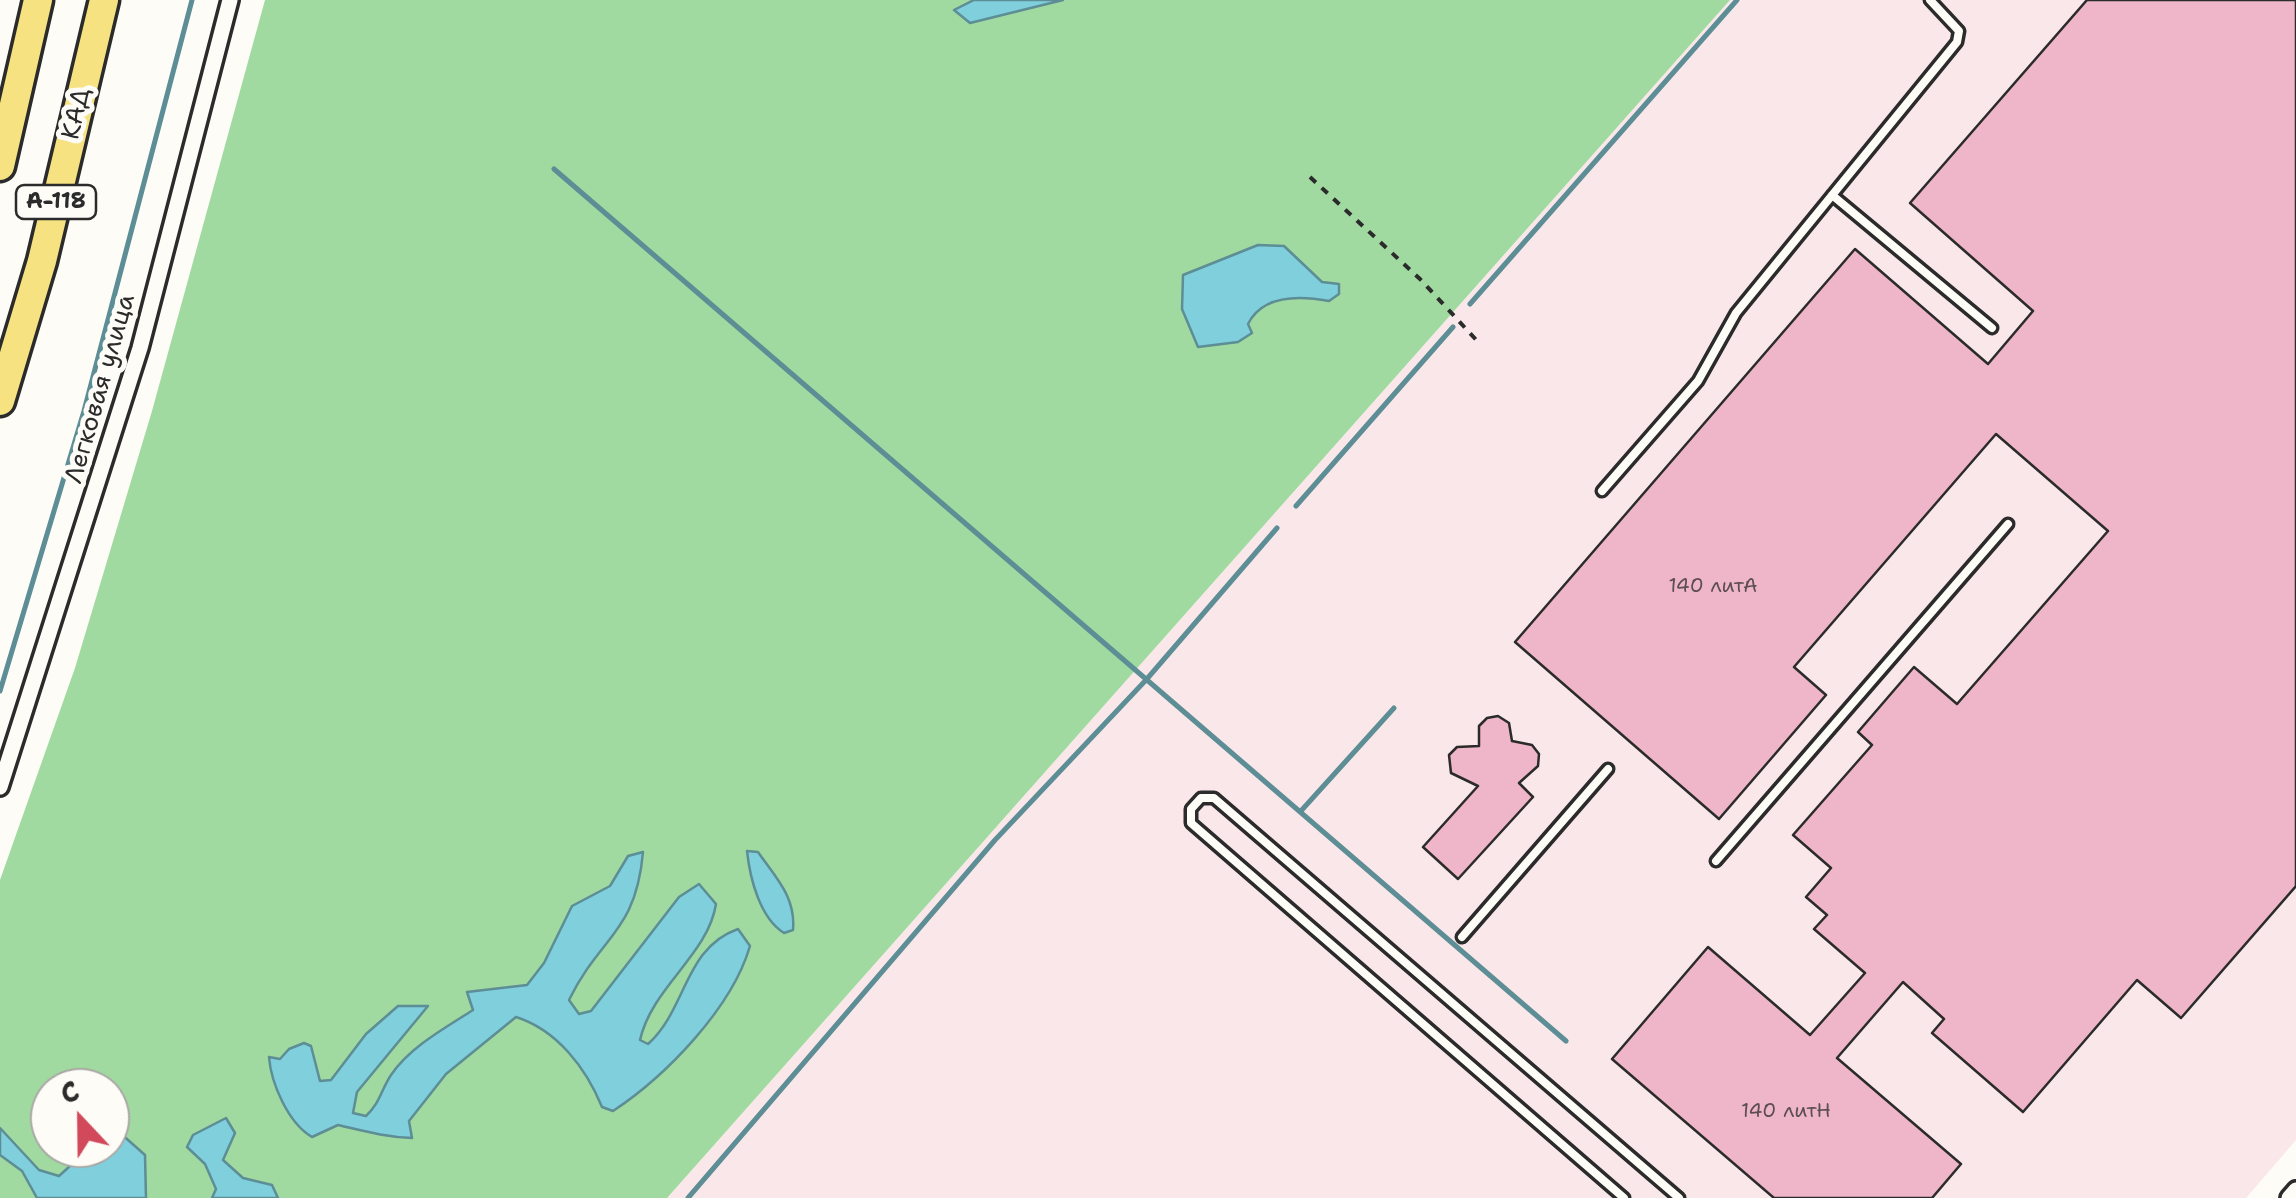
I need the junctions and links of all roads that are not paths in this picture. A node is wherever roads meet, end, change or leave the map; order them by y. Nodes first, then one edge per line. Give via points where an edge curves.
1 (38, 0) edge
2 (104, 0) edge
3 (230, 0) edge
4 (1930, 0) edge
5 (0, 166) edge
6 (1832, 195) junction
7 (1992, 328) dead end
8 (0, 401) edge
9 (1602, 491) dead end
10 (2008, 524) dead end
11 (1608, 769) dead end
12 (0, 787) edge
13 (1716, 862) dead end
14 (1462, 937) dead end
15 (2296, 1190) edge
16 (1624, 1198) edge
17 (1679, 1198) edge
18 (2289, 1198) edge

1 - 5 highway, А-118
2 - 8 highway, КАД / А-118 via 42,261
3 - 12 street, Легковая улица via 140,348
4 - 6 lane via 1960,31 1957,42
6 - 7 lane
6 - 9 lane via 1736,313 1698,381
10 - 13 lane
11 - 14 lane
15 - 18 street
16 - 17 lane via 1191,823 1200,798 1214,798

